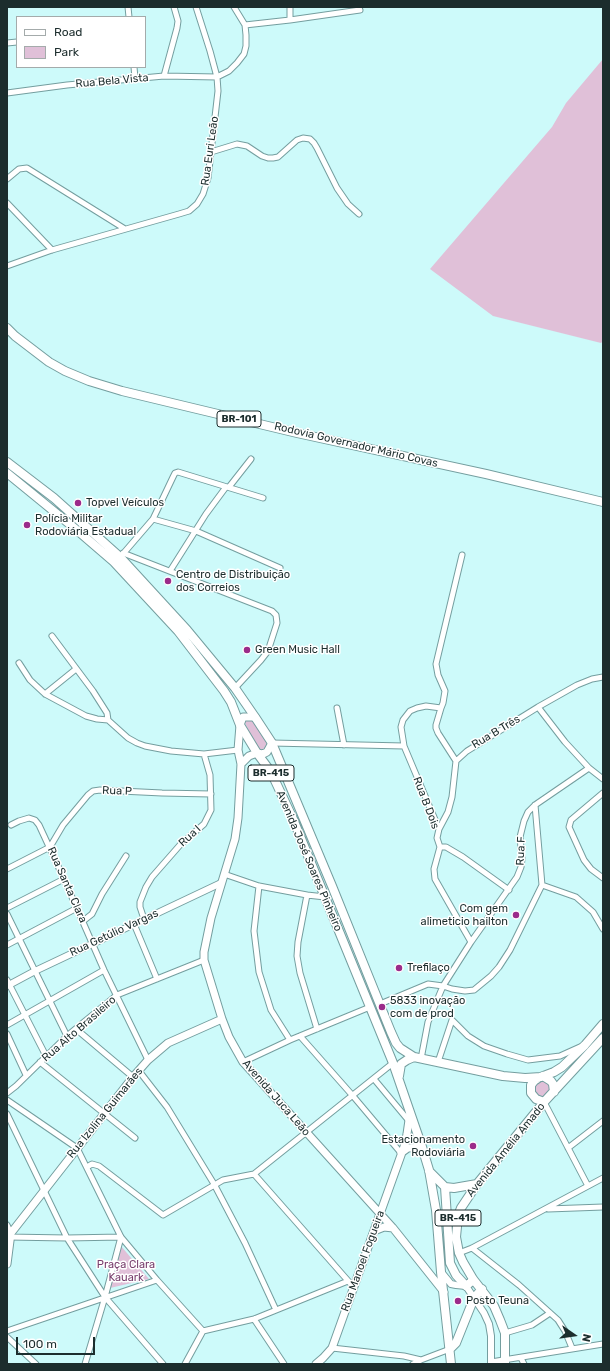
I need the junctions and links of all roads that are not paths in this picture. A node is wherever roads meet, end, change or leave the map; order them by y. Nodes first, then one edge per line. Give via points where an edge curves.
1 (174, 7) edge
2 (196, 7) edge
3 (234, 7) edge
4 (290, 7) edge
5 (360, 10) dead end
6 (290, 20) junction
7 (244, 25) junction
8 (134, 68) edge
9 (164, 76) junction
10 (217, 76) junction
11 (135, 78) junction
12 (7, 93) edge
13 (211, 152) junction
14 (7, 179) edge
15 (7, 203) edge
16 (359, 214) dead end
17 (125, 229) junction
18 (52, 250) junction
19 (7, 266) edge
20 (7, 328) edge
21 (251, 459) dead end
22 (7, 462) edge
23 (7, 473) edge
24 (228, 487) junction
25 (263, 498) dead end
26 (603, 502) edge
27 (153, 519) junction
28 (196, 531) junction
29 (121, 555) junction
30 (462, 555) dead end
31 (280, 568) dead end
32 (170, 572) junction
33 (52, 636) dead end
34 (19, 663) dead end
35 (76, 669) junction
36 (603, 677) edge
37 (235, 688) junction
38 (45, 694) junction
39 (538, 707) junction
40 (337, 708) dead end
41 (441, 708) junction
42 (255, 718) junction
43 (108, 720) junction
44 (240, 725) junction
45 (272, 743) junction
46 (344, 745) junction
47 (404, 746) junction
48 (238, 750) junction
49 (257, 753) junction
50 (204, 754) junction
51 (456, 761) junction
52 (241, 764) junction
53 (589, 768) junction
54 (603, 779) edge
55 (603, 793) edge
56 (211, 794) junction
57 (535, 805) junction
58 (12, 825) dead end
59 (439, 829) junction
60 (50, 847) junction
61 (440, 847) junction
62 (126, 856) dead end
63 (7, 869) edge
64 (224, 874) junction
65 (603, 878) edge
66 (64, 879) junction
67 (222, 883) junction
68 (542, 885) junction
69 (259, 886) junction
70 (509, 890) junction
71 (307, 895) junction
72 (326, 897) junction
73 (7, 908) edge
74 (77, 908) junction
75 (7, 914) edge
76 (144, 919) junction
77 (83, 921) junction
78 (134, 924) junction
79 (603, 929) edge
80 (19, 939) junction
81 (471, 942) junction
82 (92, 943) junction
83 (7, 945) edge
84 (204, 960) junction
85 (104, 970) junction
86 (35, 971) junction
87 (157, 979) junction
88 (8, 984) edge
89 (443, 986) junction
90 (117, 995) junction
91 (50, 1001) junction
92 (380, 1004) junction
93 (370, 1007) junction
94 (25, 1015) junction
95 (222, 1019) junction
96 (603, 1024) edge
97 (7, 1025) edge
98 (317, 1028) junction
99 (76, 1029) junction
100 (7, 1034) edge
101 (67, 1036) junction
102 (300, 1036) junction
103 (603, 1038) edge
104 (290, 1040) junction
105 (585, 1045) junction
106 (46, 1056) junction
107 (418, 1058) junction
108 (148, 1060) junction
109 (40, 1062) junction
110 (243, 1062) junction
111 (438, 1062) junction
112 (393, 1063) junction
113 (136, 1074) junction
114 (26, 1075) junction
115 (542, 1076) junction
116 (399, 1078) junction
117 (374, 1079) junction
118 (554, 1092) junction
119 (7, 1093) edge
120 (353, 1096) junction
121 (7, 1100) edge
122 (544, 1102) junction
123 (7, 1114) edge
124 (104, 1114) junction
125 (410, 1117) junction
126 (603, 1121) edge
127 (306, 1133) junction
128 (135, 1138) dead end
129 (422, 1147) junction
130 (77, 1148) junction
131 (568, 1148) junction
132 (401, 1153) junction
133 (87, 1167) junction
134 (429, 1170) junction
135 (254, 1174) junction
136 (603, 1178) edge
137 (214, 1184) junction
138 (477, 1184) junction
139 (588, 1186) junction
140 (445, 1187) junction
141 (43, 1190) junction
142 (603, 1207) edge
143 (547, 1209) junction
144 (380, 1213) junction
145 (7, 1225) edge
146 (394, 1228) junction
147 (374, 1231) junction
148 (9, 1236) edge
149 (121, 1236) junction
150 (67, 1238) junction
151 (472, 1248) junction
152 (459, 1253) junction
153 (7, 1264) edge
154 (441, 1272) junction
155 (433, 1279) junction
156 (473, 1279) junction
157 (157, 1280) junction
158 (348, 1281) junction
159 (466, 1286) junction
160 (353, 1288) junction
161 (482, 1289) junction
162 (444, 1292) junction
163 (105, 1297) junction
164 (474, 1298) junction
165 (276, 1310) junction
166 (550, 1313) junction
167 (254, 1319) junction
168 (7, 1331) edge
169 (203, 1331) junction
170 (505, 1333) junction
171 (7, 1337) edge
172 (603, 1344) edge
173 (332, 1348) junction
174 (572, 1348) junction
175 (450, 1349) junction
176 (520, 1358) junction
177 (421, 1360) junction
178 (505, 1362) edge
179 (491, 1363) edge
180 (36, 1364) edge
181 (85, 1364) edge
182 (163, 1364) edge
183 (185, 1364) edge
184 (284, 1364) edge
185 (316, 1364) edge
186 (414, 1364) edge
187 (451, 1364) edge
188 (524, 1364) edge

1 - 9 street via 178,20 177,28
2 - 10 street, Rua Euri Leão
3 - 7 street
4 - 6 street
5 - 6 street
6 - 7 street
7 - 10 street via 244,54 229,71
8 - 11 street
9 - 10 street, Rua Bela Vista
9 - 11 street, Rua Bela Vista
10 - 13 street, Rua Euri Leão via 218,96
11 - 12 street, Rua Bela Vista
13 - 16 street via 237,144 247,146 262,156 273,158 278,157 297,140 310,139 337,188
13 - 17 street, Rua Euri Leão via 206,186 197,204 189,211
14 - 17 street via 19,169 27,168
15 - 18 street
17 - 18 street, Rua Euri Leão
18 - 19 street, Rua Euri Leão
20 - 26 main road, Rodovia Governador Mário Covas / BR-101 via 49,362 65,371 122,391
21 - 24 street
22 - 29 main road, Avenida José Soares Pinheiro / BR-415
23 - 44 main road, Avenida José Soares Pinheiro / BR-415 via 114,562 152,603 182,636 224,691
24 - 25 street
24 - 27 street via 175,473
24 - 28 street
27 - 28 street
27 - 29 street
28 - 31 street
28 - 32 street
29 - 32 street
29 - 37 main road, Avenida José Soares Pinheiro / BR-415
30 - 41 street via 436,664 445,692
32 - 37 street via 272,611 276,615 277,623 268,651
33 - 35 street
34 - 38 street via 30,680
35 - 38 street
35 - 43 street via 107,713
36 - 39 street, Rua B Três via 585,682
37 - 42 main road, Avenida José Soares Pinheiro / BR-415
38 - 43 street via 86,716
39 - 51 street, Rua B Três via 467,750
39 - 53 street
40 - 46 street
41 - 47 street, Rua B Dois via 426,706 410,711 403,720
41 - 51 street via 436,728
42 - 44 main road via 243,717
42 - 45 main road, Avenida José Soares Pinheiro / BR-415
43 - 50 street via 128,738 145,746
44 - 48 main road, Avenida Juca Leão
44 - 49 main road, Avenida José Soares Pinheiro / BR-415
45 - 46 street
45 - 49 main road via 267,752
45 - 92 main road, Avenida José Soares Pinheiro / BR-415
46 - 47 street
47 - 59 street, Rua B Dois
48 - 50 street
48 - 52 main road, Avenida Juca Leão
49 - 52 main road via 246,758
49 - 72 main road, Avenida José Soares Pinheiro / BR-415 via 271,772 287,805
50 - 56 street, Rua I via 210,775
51 - 59 street via 452,797
52 - 64 main road, Avenida Juca Leão via 235,839
53 - 54 street
53 - 57 street, Rua F
55 - 65 street via 571,820 569,827 584,860
56 - 60 street, Rua P via 93,791 63,825
56 - 76 street, Rua I via 211,810 204,824 180,845 146,887 140,902
57 - 68 street
57 - 70 street, Rua F via 524,821 520,837 521,868
58 - 60 street, Rua Santa Clara via 24,819 35,820
59 - 61 street, Rua B Dois via 437,838
60 - 63 street
60 - 66 street, Rua Santa Clara
61 - 70 street via 446,847 464,857
61 - 81 street, Rua B Dois via 434,869 435,879
62 - 77 street via 92,914
64 - 67 main road, Avenida Juca Leão
64 - 69 street
66 - 73 street
66 - 74 street, Rua Santa Clara
67 - 76 street, Rua Getúlio Vargas
67 - 84 main road, Avenida Juca Leão via 205,940
68 - 79 street via 576,897 593,912
68 - 89 street via 508,954 491,976 472,991
69 - 71 street
69 - 104 street via 254,931 259,972 271,1010
70 - 81 street, Rua F
71 - 72 street
71 - 98 street via 297,956
72 - 93 main road, Avenida José Soares Pinheiro / BR-415
74 - 77 street, Rua Santa Clara
74 - 80 street
75 - 80 street
76 - 78 street, Rua Getúlio Vargas
77 - 82 street, Rua Santa Clara
78 - 82 street, Rua Getúlio Vargas
78 - 87 street
80 - 83 street
80 - 86 street
81 - 89 street, Rua F
82 - 85 street, Rua Santa Clara
82 - 86 street, Rua Getúlio Vargas
84 - 87 street, Rua Alto Brasileiro
84 - 95 main road, Avenida Juca Leão
85 - 90 street, Rua Santa Clara
85 - 91 street
86 - 88 street, Rua Getúlio Vargas
86 - 91 street
87 - 90 street, Rua Alto Brasileiro
88 - 94 street
89 - 92 street via 428,984
89 - 107 street, Rua F via 428,1022
90 - 99 street, Rua Alto Brasileiro
90 - 108 street, Rua Santa Clara
91 - 94 street
91 - 101 street
92 - 107 main road, Avenida José Soares Pinheiro / BR-415 via 396,1043 404,1052
93 - 98 street
93 - 112 main road, Avenida José Soares Pinheiro / BR-415
94 - 97 street
94 - 106 street
95 - 108 main road, Rua Izolina Guimarães via 171,1041
95 - 110 main road, Avenida Juca Leão via 228,1037
96 - 105 main road
98 - 102 street
99 - 101 street, Rua Alto Brasileiro
99 - 113 street
100 - 114 street
101 - 106 street, Rua Alto Brasileiro
102 - 104 street
102 - 120 street
103 - 118 main road, Avenida Amélia Amado
104 - 110 street
105 - 111 street via 560,1056 528,1060 484,1046 468,1036 452,1020
105 - 115 main road via 562,1067
106 - 109 street, Rua Alto Brasileiro
107 - 111 main road, BR-415
107 - 116 main road via 401,1064
108 - 113 main road, Rua Izolina Guimarães
109 - 114 street, Rua Alto Brasileiro
109 - 124 street
110 - 127 main road, Avenida Juca Leão
111 - 115 main road, BR-415 via 503,1076
112 - 116 main road, Avenida José Soares Pinheiro / BR-415
112 - 117 street
113 - 124 main road, Rua Izolina Guimarães
113 - 137 street via 167,1107
114 - 119 street, Rua Alto Brasileiro
115 - 118 main road via 551,1081
115 - 122 main road via 534,1081 531,1093 536,1099
116 - 125 main road, Avenida José Soares Pinheiro / BR-415
117 - 120 street
117 - 125 street, Avenida José Soares Pinheiro
118 - 122 main road, Avenida Amélia Amado / BR-415
120 - 127 street
120 - 132 street
121 - 130 street
122 - 131 street
122 - 138 main road, Avenida Amélia Amado / BR-415
123 - 141 street
124 - 128 street
124 - 130 main road, Rua Izolina Guimarães
125 - 129 main road, Avenida José Soares Pinheiro / BR-415
125 - 132 main road, Rua Manoel Fogueira via 408,1134
126 - 131 street
127 - 135 street
127 - 144 main road, Avenida Juca Leão
129 - 132 main road via 408,1148
129 - 134 main road, Avenida José Soares Pinheiro / BR-415
130 - 133 street
130 - 141 main road, Rua Izolina Guimarães
131 - 139 street
132 - 144 main road, Rua Manoel Fogueira
133 - 137 street via 92,1164 99,1166 163,1215
133 - 149 street
134 - 140 main road
134 - 154 main road, BR-415 via 436,1210
135 - 137 street
135 - 158 street
136 - 139 street
137 - 165 street
138 - 140 main road
138 - 152 main road, Avenida Amélia Amado / BR-415 via 458,1216 456,1237
139 - 143 street
140 - 159 main road via 450,1263
141 - 148 main road, Rua Izolina Guimarães
141 - 150 street
142 - 143 street
143 - 151 street
144 - 146 main road, Avenida Juca Leão
144 - 147 main road, Rua Manoel Fogueira
145 - 148 street
146 - 147 main road via 384,1227
146 - 155 main road, Avenida Juca Leão
147 - 160 main road, Rua Manoel Fogueira
148 - 150 street
148 - 153 main road
149 - 150 street
149 - 157 street
149 - 163 street
150 - 163 street
151 - 152 street
151 - 166 street
152 - 156 main road, Avenida Amélia Amado / BR-415
154 - 155 street via 438,1279
154 - 159 street via 451,1284
154 - 162 main road
155 - 162 main road, Avenida Juca Leão
156 - 159 main road
156 - 161 main road, Avenida Amélia Amado / BR-415
157 - 163 street
157 - 169 street
158 - 160 street
158 - 165 street
159 - 164 street
160 - 173 main road, Rua Manoel Fogueira
161 - 164 main road
161 - 170 main road, Avenida Amélia Amado / BR-415 via 494,1306
162 - 175 main road
163 - 168 street
163 - 181 street
163 - 182 street
164 - 175 main road via 456,1343
164 - 179 street via 489,1324
165 - 167 street
166 - 170 street via 532,1325
166 - 174 street via 566,1331
167 - 169 street
167 - 184 street
169 - 183 street
170 - 178 main road, Avenida Amélia Amado / BR-415
171 - 180 street
172 - 174 street
173 - 177 street
173 - 185 main road, Rua Manoel Fogueira
174 - 176 street
175 - 177 street
175 - 187 main road
176 - 178 street
176 - 188 street
177 - 186 street
178 - 179 street

